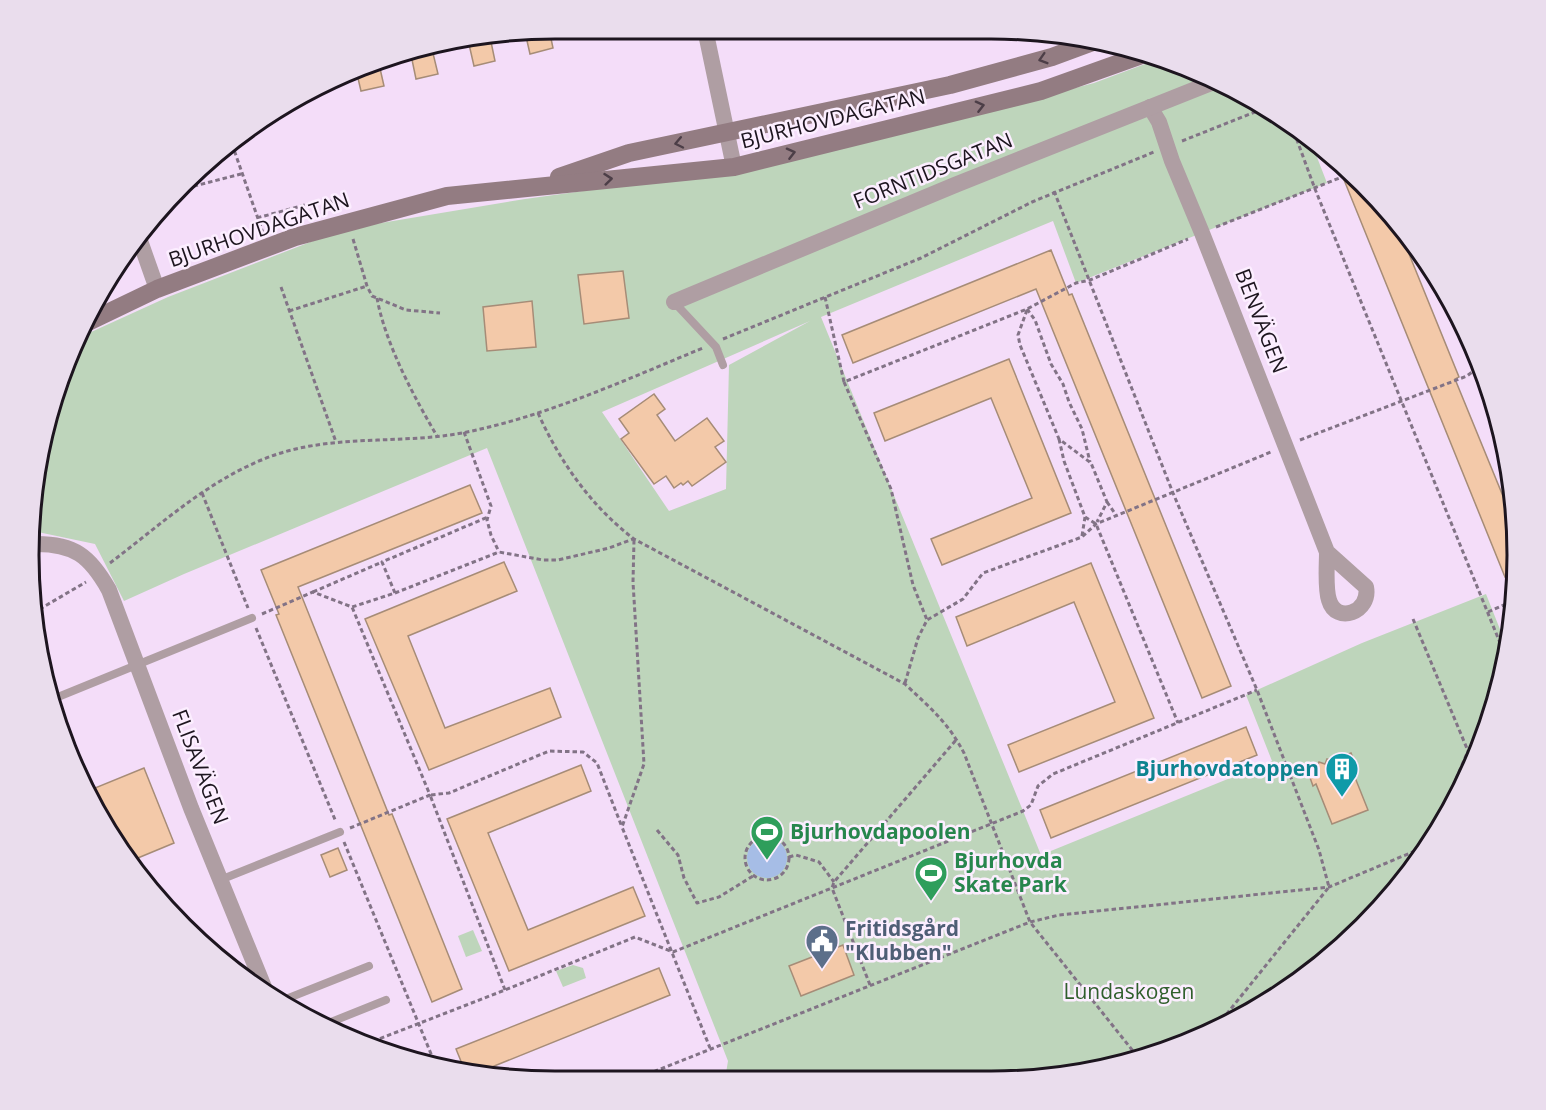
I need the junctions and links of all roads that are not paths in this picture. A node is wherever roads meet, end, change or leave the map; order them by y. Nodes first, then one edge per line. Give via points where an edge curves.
1 (707, 39) edge
2 (1080, 47) edge
3 (1131, 59) edge
4 (1205, 86) edge
5 (1150, 107) junction
6 (728, 133) junction
7 (734, 167) junction
8 (529, 187) junction
9 (142, 246) edge
10 (157, 289) junction
11 (674, 302) joint
12 (97, 318) edge
13 (723, 365) dead end
14 (39, 544) edge
15 (1327, 552) dead end
16 (252, 618) road end
17 (137, 664) junction
18 (59, 696) edge
19 (340, 832) road end
20 (220, 880) junction
21 (369, 966) dead end
22 (260, 978) edge
23 (290, 998) edge
24 (386, 1000) dead end
25 (334, 1021) edge

1 - 6 street
2 -> 6 main road, BJURHOVDAGATAN via 950,85
7 -> 3 main road, BJURHOVDAGATAN via 1041,91
4 - 5 street, FORNTIDSGATAN
5 - 11 street, FORNTIDSGATAN
5 - 15 street, BENVÄGEN
6 - 7 street
6 -> 8 main road, BJURHOVDAGATAN via 629,153
8 -> 7 main road, BJURHOVDAGATAN
8 - 10 main road, BJURHOVDAGATAN via 447,196 295,237
9 - 10 street
10 - 12 main road, BJURHOVDAGATAN
11 - 13 lane via 712,344
14 - 17 street, FLISAVÄGEN via 72,549 97,568
16 - 17 lane
17 - 18 lane
17 - 20 street, FLISAVÄGEN
19 - 20 lane
20 - 22 street, FLISAVÄGEN
21 - 23 lane
24 - 25 lane

